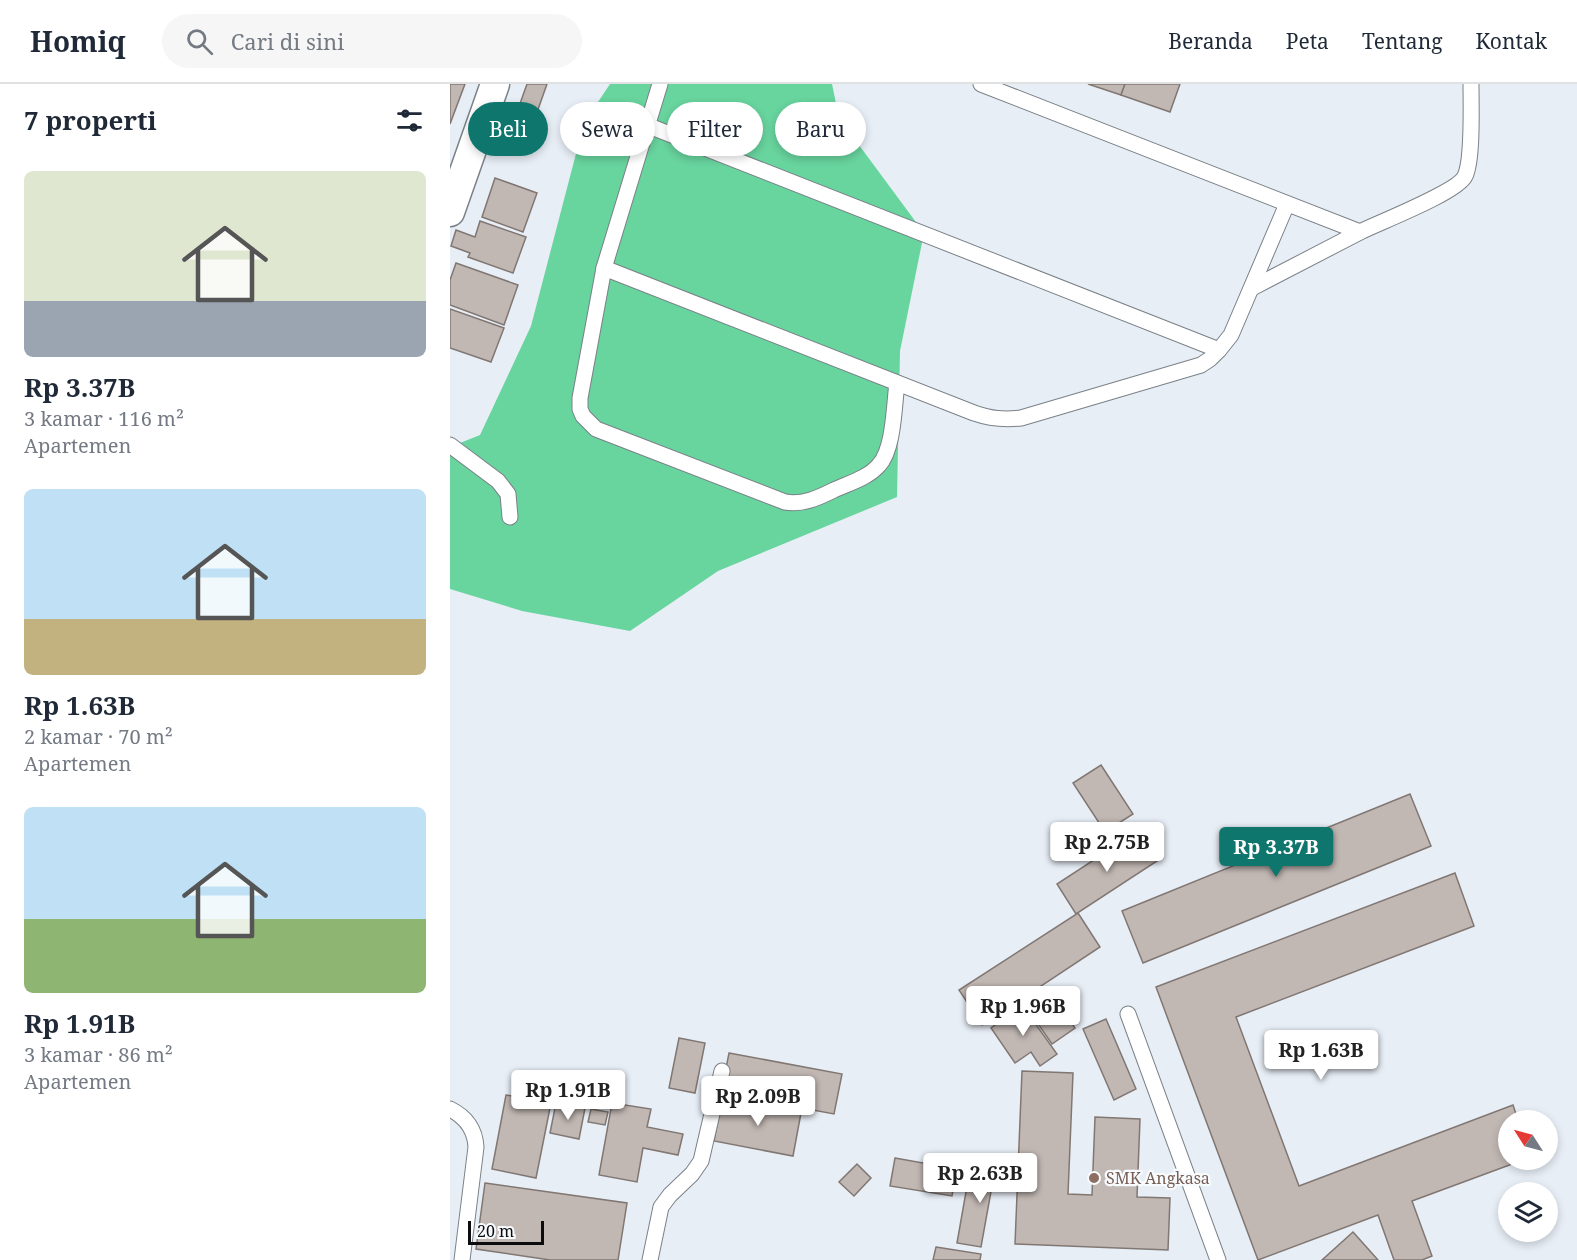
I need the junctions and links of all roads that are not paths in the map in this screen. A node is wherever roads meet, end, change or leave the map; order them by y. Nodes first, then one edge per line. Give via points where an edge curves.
1 (495, 84) edge
2 (660, 84) edge
3 (1471, 84) edge
4 (983, 85) edge
5 (655, 103) edge
6 (655, 128) edge
7 (639, 156) edge
8 (1287, 204) junction
9 (450, 212) edge
10 (1360, 232) junction
11 (604, 268) junction
12 (1252, 288) junction
13 (1220, 350) junction
14 (897, 383) junction
15 (450, 445) edge
16 (510, 517) dead end
17 (1128, 1014) dead end
18 (722, 1071) dead end
19 (450, 1109) edge
20 (462, 1260) edge
21 (650, 1260) edge
22 (1218, 1260) edge

1 - 9 street
2 - 5 lane
3 - 10 lane via 1469,163 1462,182
4 - 8 lane
6 - 13 lane
7 - 11 lane
8 - 10 lane
8 - 12 lane
10 - 12 lane
11 - 14 lane
11 - 14 lane via 580,409 596,429 634,445 785,501 805,502 860,478 880,464 890,440
12 - 13 lane
13 - 14 lane via 1201,365 1007,420 985,417
15 - 16 lane via 498,481 508,494
17 - 22 lane
18 - 21 lane via 704,1152 697,1168 661,1207
19 - 20 lane via 465,1120 475,1136 476,1147

